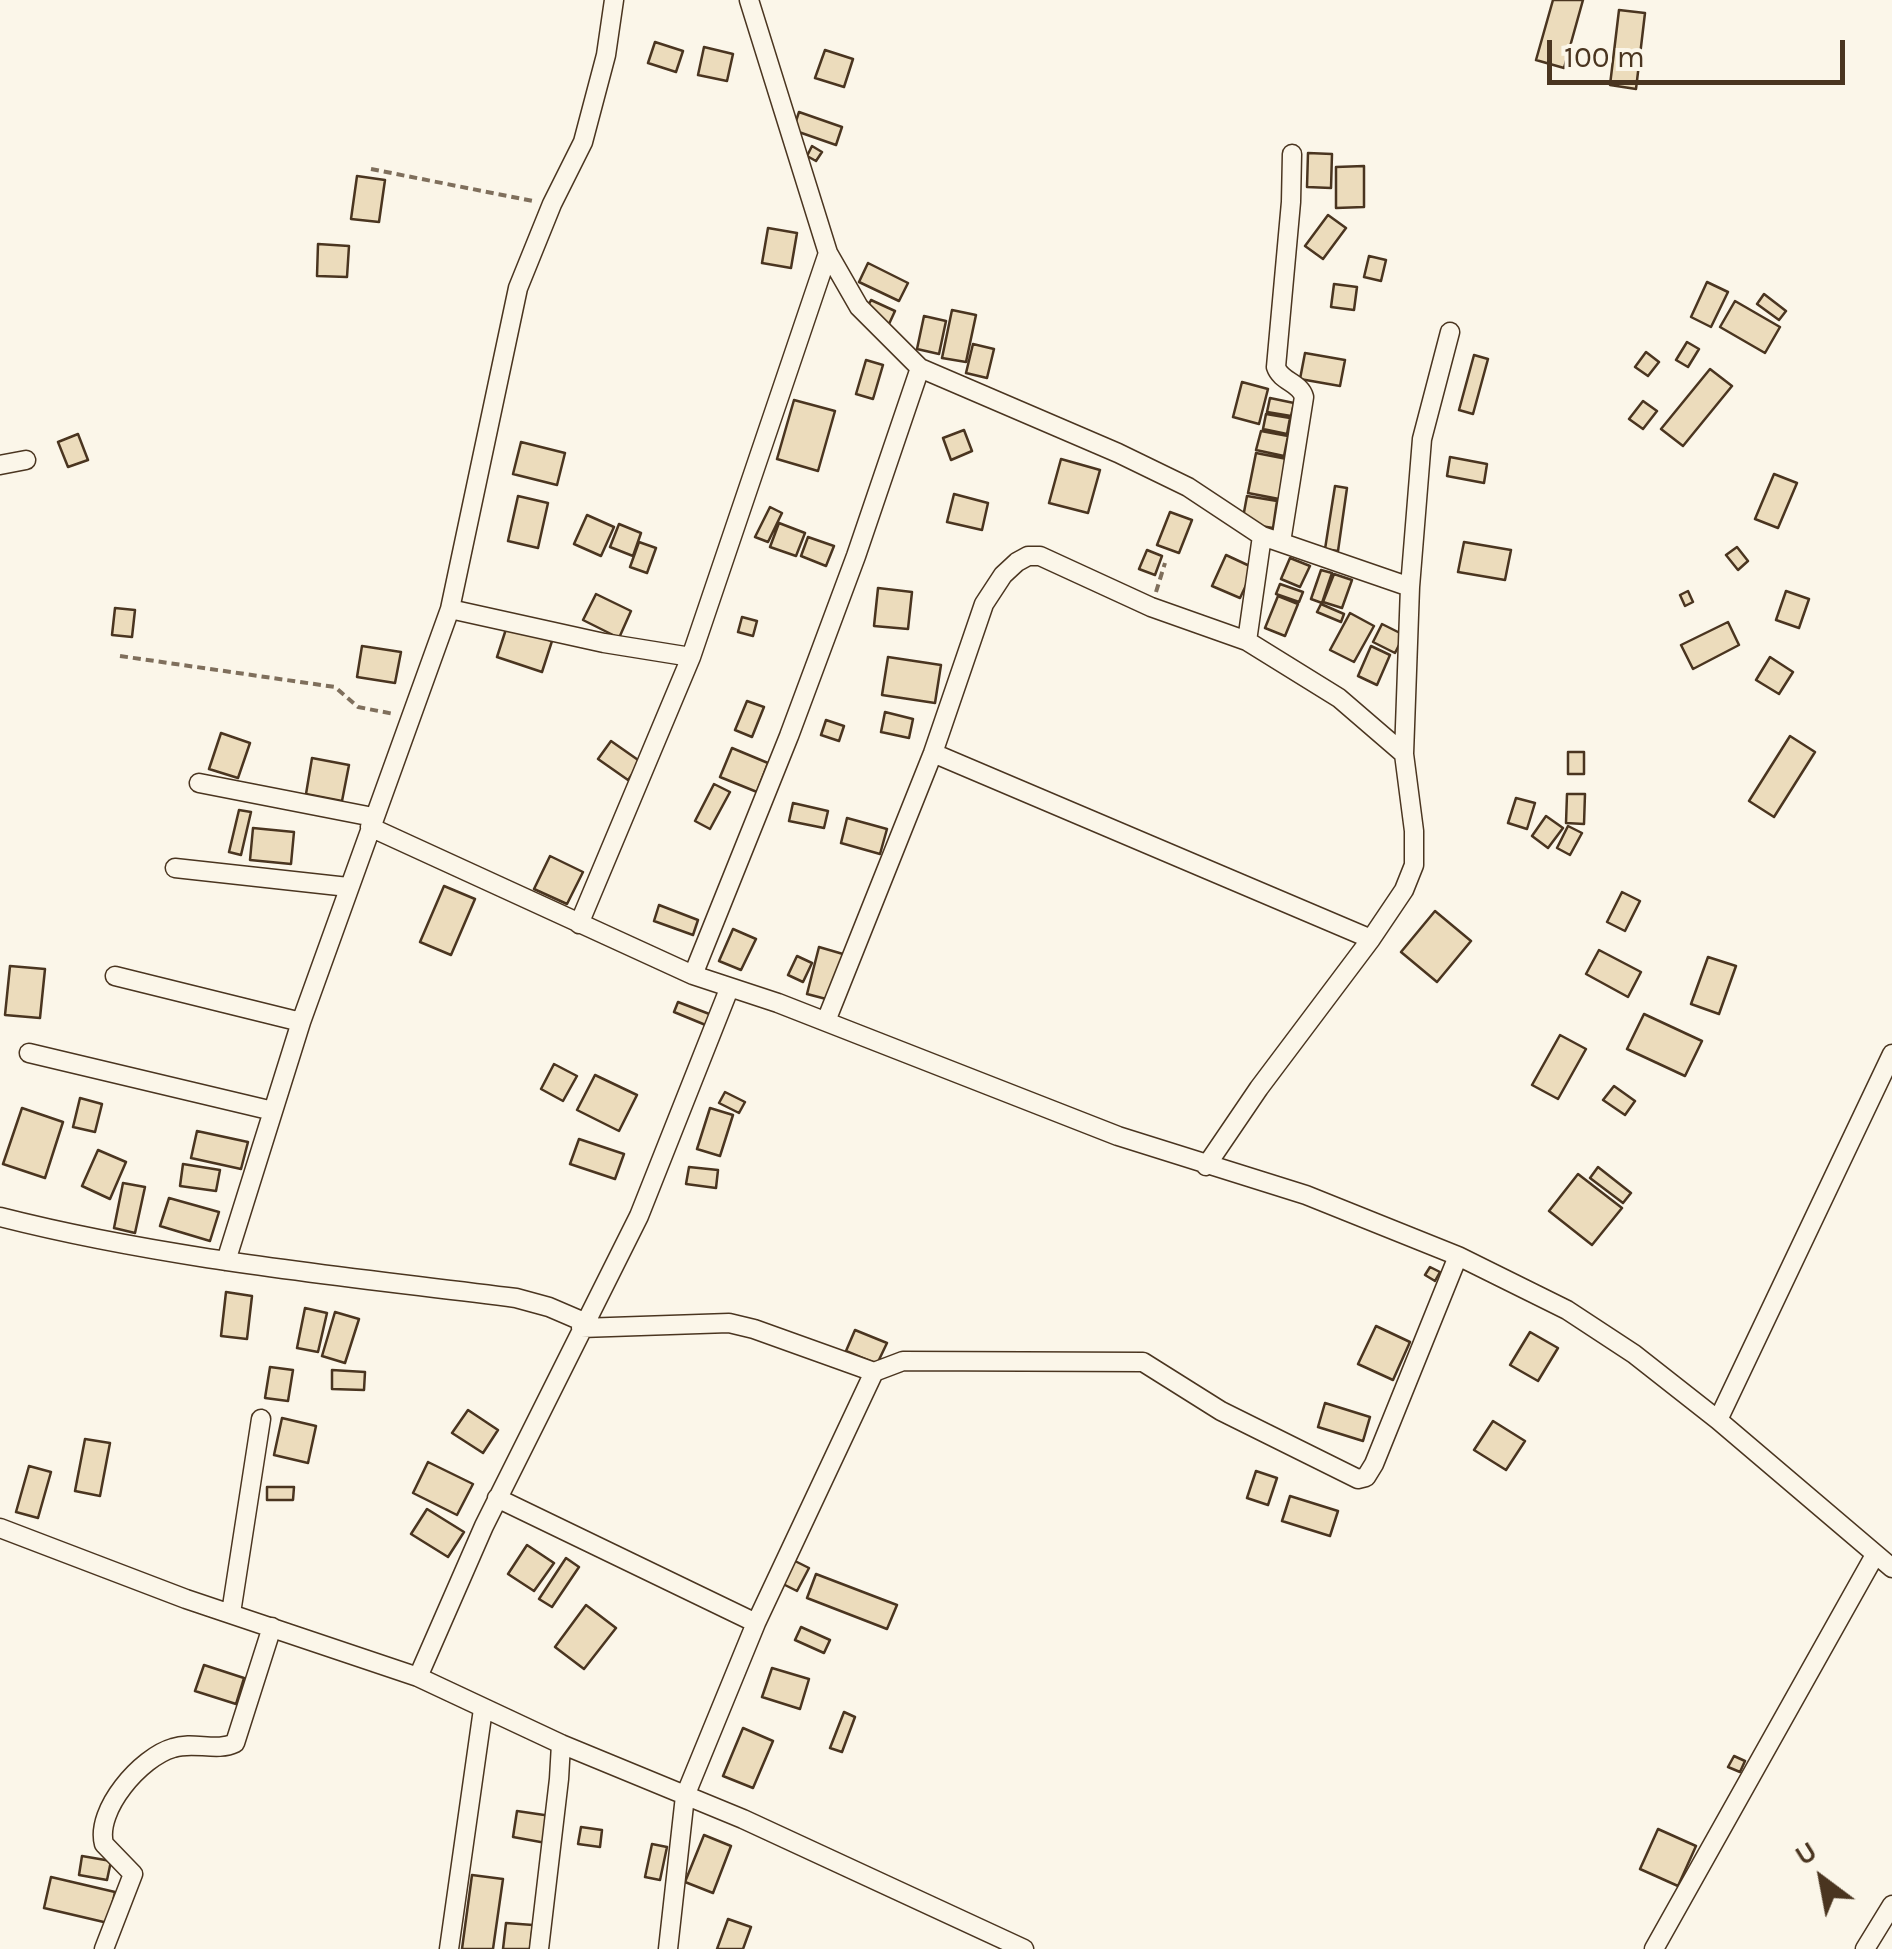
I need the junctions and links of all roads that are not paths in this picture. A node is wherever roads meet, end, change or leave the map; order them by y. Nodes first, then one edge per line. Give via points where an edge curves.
1 (614, 0) edge
2 (749, 0) edge
3 (1292, 154) dead end
4 (828, 253) junction
5 (1450, 332) dead end
6 (920, 368) junction
7 (26, 460) dead end
8 (0, 465) edge
9 (1262, 536) junction
10 (1281, 542) junction
11 (1410, 587) junction
12 (450, 609) junction
13 (1247, 642) junction
14 (690, 658) junction
15 (933, 753) junction
16 (1404, 754) junction
17 (199, 783) dead end
18 (371, 822) junction
19 (174, 868) dead end
20 (348, 888) junction
21 (579, 924) junction
22 (1371, 939) junction
23 (693, 975) junction
24 (115, 976) dead end
25 (730, 989) junction
26 (301, 1022) junction
27 (826, 1022) junction
28 (29, 1053) dead end
29 (1892, 1054) edge
30 (273, 1111) junction
31 (1206, 1166) junction
32 (0, 1217) edge
33 (1458, 1256) junction
34 (226, 1261) junction
35 (583, 1325) junction
36 (874, 1372) junction
37 (261, 1419) dead end
38 (1718, 1420) junction
39 (498, 1498) junction
40 (0, 1528) edge
41 (1875, 1555) junction
42 (1892, 1568) edge
43 (231, 1613) junction
44 (756, 1623) junction
45 (272, 1627) junction
46 (418, 1678) junction
47 (483, 1709) junction
48 (560, 1744) junction
49 (685, 1796) junction
50 (1892, 1905) edge
51 (104, 1949) edge
52 (449, 1949) edge
53 (539, 1949) edge
54 (668, 1949) edge
55 (1024, 1949) edge
56 (1654, 1949) edge
57 (1865, 1949) edge

1 - 12 street via 583,142 518,288
2 - 4 street
3 - 10 street via 1276,367 1304,397
4 - 6 street via 859,307
4 - 14 street
5 - 11 street via 1422,439
6 - 9 street via 1154,470
6 - 23 street via 796,718
7 - 8 street
9 - 10 street
9 - 13 street
10 - 11 street
11 - 16 street
12 - 14 street
12 - 18 street
13 - 15 street via 1028,556 1003,575 984,604
13 - 16 street via 1339,698
14 - 21 street
15 - 22 street
15 - 27 street
16 - 22 street via 1414,864
17 - 18 street
18 - 20 street
18 - 21 street
19 - 20 street
20 - 26 street
21 - 23 street
22 - 31 street
23 - 25 street
24 - 26 street
25 - 27 street
25 - 35 street via 639,1216
26 - 30 street
27 - 31 street
28 - 30 street
29 - 38 street
30 - 34 street
31 - 33 street via 1306,1195
32 - 34 street
33 - 36 street via 1374,1464 1358,1479 1143,1362 903,1361
33 - 38 street via 1567,1310
34 - 35 street via 516,1298
35 - 36 street via 730,1323
35 - 39 street
36 - 44 street
37 - 43 street
38 - 41 street
39 - 44 street
39 - 46 street
40 - 43 street
41 - 42 street
41 - 56 street
43 - 45 street
44 - 49 street
45 - 46 street
45 - 51 street via 235,1744 193,1744 158,1754 118,1795 101,1834 133,1878
46 - 47 street
47 - 48 street
47 - 52 street
48 - 49 street
48 - 53 street
49 - 54 street
49 - 55 street
50 - 57 street

